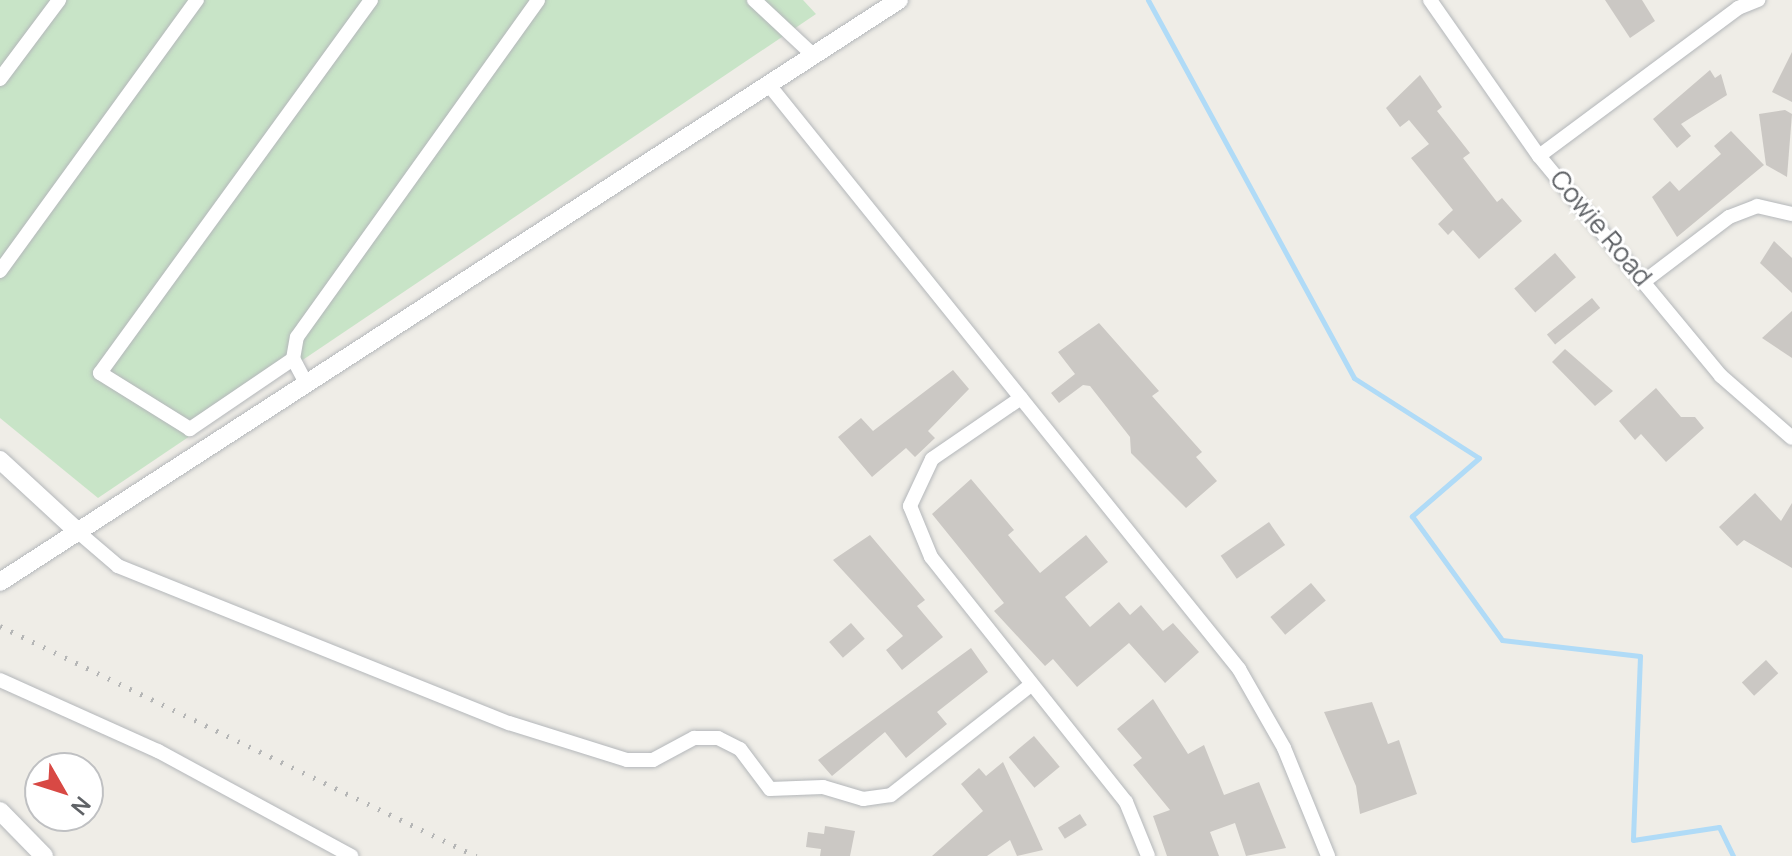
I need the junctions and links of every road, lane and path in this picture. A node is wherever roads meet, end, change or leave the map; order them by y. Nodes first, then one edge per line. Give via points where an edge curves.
1 (59, 0) edge
2 (197, 0) edge
3 (371, 0) edge
4 (538, 0) edge
5 (754, 0) edge
6 (899, 0) edge
7 (1430, 0) edge
8 (1758, 0) edge
9 (814, 56) junction
10 (0, 79) edge
11 (769, 85) junction
12 (1539, 156) junction
13 (1792, 214) edge
14 (0, 271) edge
15 (1646, 280) junction
16 (293, 359) junction
17 (306, 383) junction
18 (1021, 398) junction
19 (1792, 438) edge
20 (0, 460) edge
21 (77, 531) junction
22 (0, 582) edge
23 (0, 680) edge
24 (1032, 684) junction
25 (0, 811) edge
26 (44, 856) edge
27 (351, 856) edge
28 (1148, 856) edge
29 (1328, 856) edge

1 - 10 street
2 - 14 street
3 - 16 street via 100,373 190,429
4 - 16 street via 338,274 297,337
5 - 9 street
6 - 9 street
7 - 12 street, Cowie Road
8 - 12 street via 1738,8
9 - 11 street
11 - 17 street
11 - 18 street
12 - 15 street, Cowie Road
13 - 15 street via 1757,206 1729,217
15 - 19 street, Cowie Road via 1721,376
16 - 17 street
17 - 21 street
18 - 24 street via 932,459 910,506 931,557
18 - 29 street via 1239,669 1284,748
20 - 21 street
21 - 22 street
21 - 24 street via 118,566 409,686 627,760 653,760 694,738 718,738 740,749 770,789 823,787 863,799 891,795
23 - 27 street via 158,751
24 - 28 street via 1126,802
25 - 26 street

